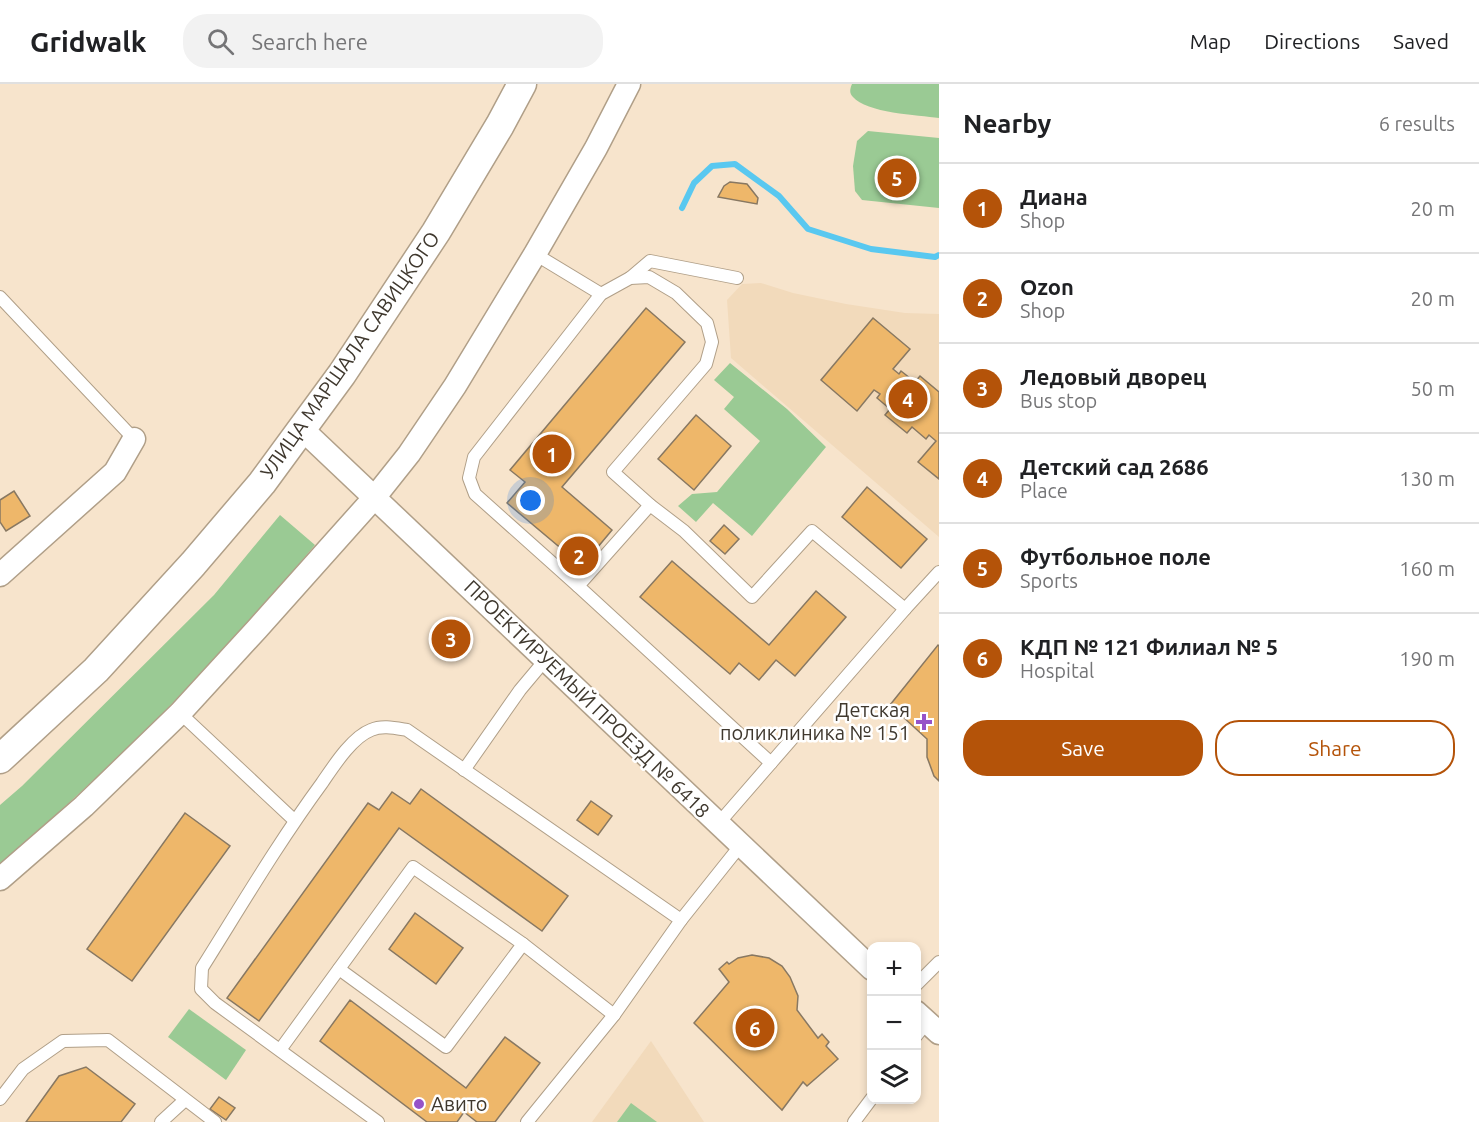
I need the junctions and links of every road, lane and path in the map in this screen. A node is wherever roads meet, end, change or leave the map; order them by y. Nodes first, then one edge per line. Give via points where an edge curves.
1 (522, 84) edge
2 (629, 84) edge
3 (535, 254) junction
4 (630, 278) junction
5 (737, 278) dead end
6 (601, 294) junction
7 (0, 297) edge
8 (302, 429) junction
9 (134, 439) joint
10 (374, 498) junction
11 (650, 505) junction
12 (939, 572) edge
13 (0, 575) edge
14 (578, 586) junction
15 (905, 609) junction
16 (546, 659) junction
17 (180, 713) junction
18 (0, 759) edge
19 (771, 763) junction
20 (464, 770) junction
21 (294, 820) junction
22 (718, 824) junction
23 (740, 846) junction
24 (0, 879) edge
25 (681, 920) junction
26 (523, 944) junction
27 (939, 962) edge
28 (867, 964) edge
29 (339, 969) junction
30 (921, 980) edge
31 (614, 1015) junction
32 (280, 1050) junction
33 (0, 1100) edge
34 (185, 1100) junction
35 (868, 1104) edge
36 (161, 1122) edge
37 (215, 1122) edge
38 (378, 1122) edge
39 (527, 1122) edge
40 (854, 1122) edge

1 - 8 street, УЛИЦА МАРШАЛА САВИЦКОГО via 436,232
2 - 3 street
3 - 6 lane
3 - 10 street via 425,431
4 - 5 lane via 650,261
4 - 6 lane
4 - 11 lane via 649,277 676,293 707,323 712,342 706,364 613,472
6 - 14 lane via 474,457 469,478 475,494
7 - 9 lane
8 - 10 street, ПРОЕКТИРУЕМЫЙ ПРОЕЗД № 6418
8 - 18 street, УЛИЦА МАРШАЛА САВИЦКОГО via 262,483 185,573 96,670
9 - 13 street via 115,472
10 - 16 street, ПРОЕКТИРУЕМЫЙ ПРОЕЗД № 6418
10 - 17 street
11 - 14 lane
11 - 15 lane via 684,531 752,597 812,531
12 - 15 lane
14 - 19 lane
15 - 19 lane
16 - 20 lane
16 - 22 street, ПРОЕКТИРУЕМЫЙ ПРОЕЗД № 6418
17 - 21 lane
17 - 24 street via 84,806
19 - 22 lane
20 - 21 lane via 407,730 370,730 339,759
20 - 25 lane
21 - 32 lane via 202,968 201,989
22 - 23 street, ПРОЕКТИРУЕМЫЙ ПРОЕЗД № 6418
23 - 25 lane
23 - 28 street, ПРОЕКТИРУЕМЫЙ ПРОЕЗД № 6418
25 - 31 lane
26 - 29 lane via 413,867
26 - 29 lane via 446,1047
26 - 31 lane
27 - 30 lane
29 - 32 lane
31 - 39 lane
32 - 38 lane
33 - 34 lane via 24,1069 63,1041 108,1040
34 - 36 lane
34 - 37 lane
35 - 40 lane

